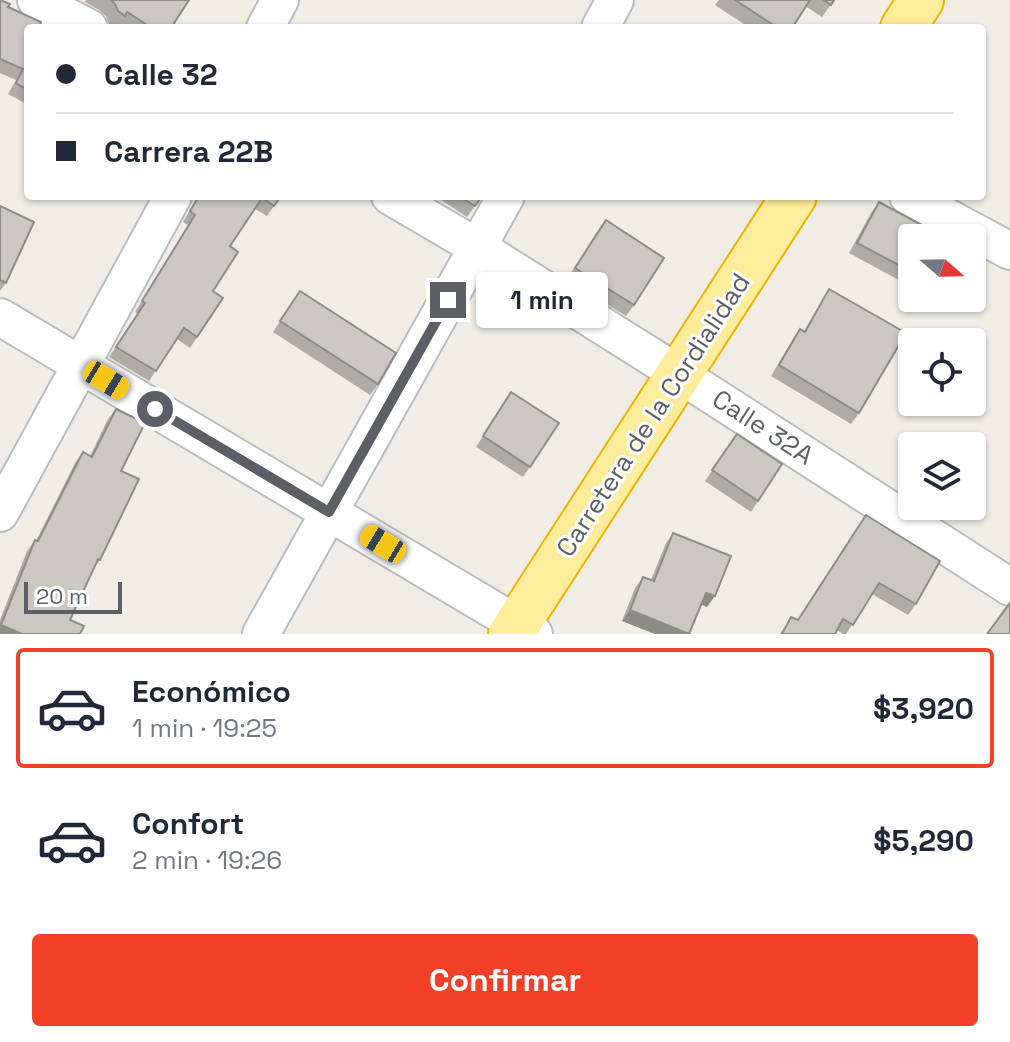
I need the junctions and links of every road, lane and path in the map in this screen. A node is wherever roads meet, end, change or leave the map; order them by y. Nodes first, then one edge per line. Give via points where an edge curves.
1 (36, 0) edge
2 (280, 0) edge
3 (615, 0) edge
4 (921, 0) edge
5 (81, 24) edge
6 (267, 24) edge
7 (602, 24) edge
8 (906, 24) edge
9 (171, 200) edge
10 (397, 200) edge
11 (504, 200) edge
12 (791, 200) edge
13 (915, 200) edge
14 (477, 247) junction
15 (1010, 251) edge
16 (0, 317) edge
17 (81, 365) junction
18 (679, 374) junction
19 (329, 512) junction
20 (0, 513) edge
21 (1010, 587) edge
22 (521, 631) edge
23 (261, 634) edge

1 - 5 street
2 - 6 street
3 - 7 street
4 - 8 highway
9 - 17 street
10 - 14 street, Calle 32A
11 - 14 street
12 - 18 highway, Carretera de la Cordialidad
13 - 15 street
14 - 18 street, Calle 32A
14 - 19 street
16 - 17 street
17 - 19 street
17 - 20 street
18 - 21 street, Calle 32A
18 - 22 highway, Carretera de la Cordialidad
19 - 22 street
19 - 23 street

